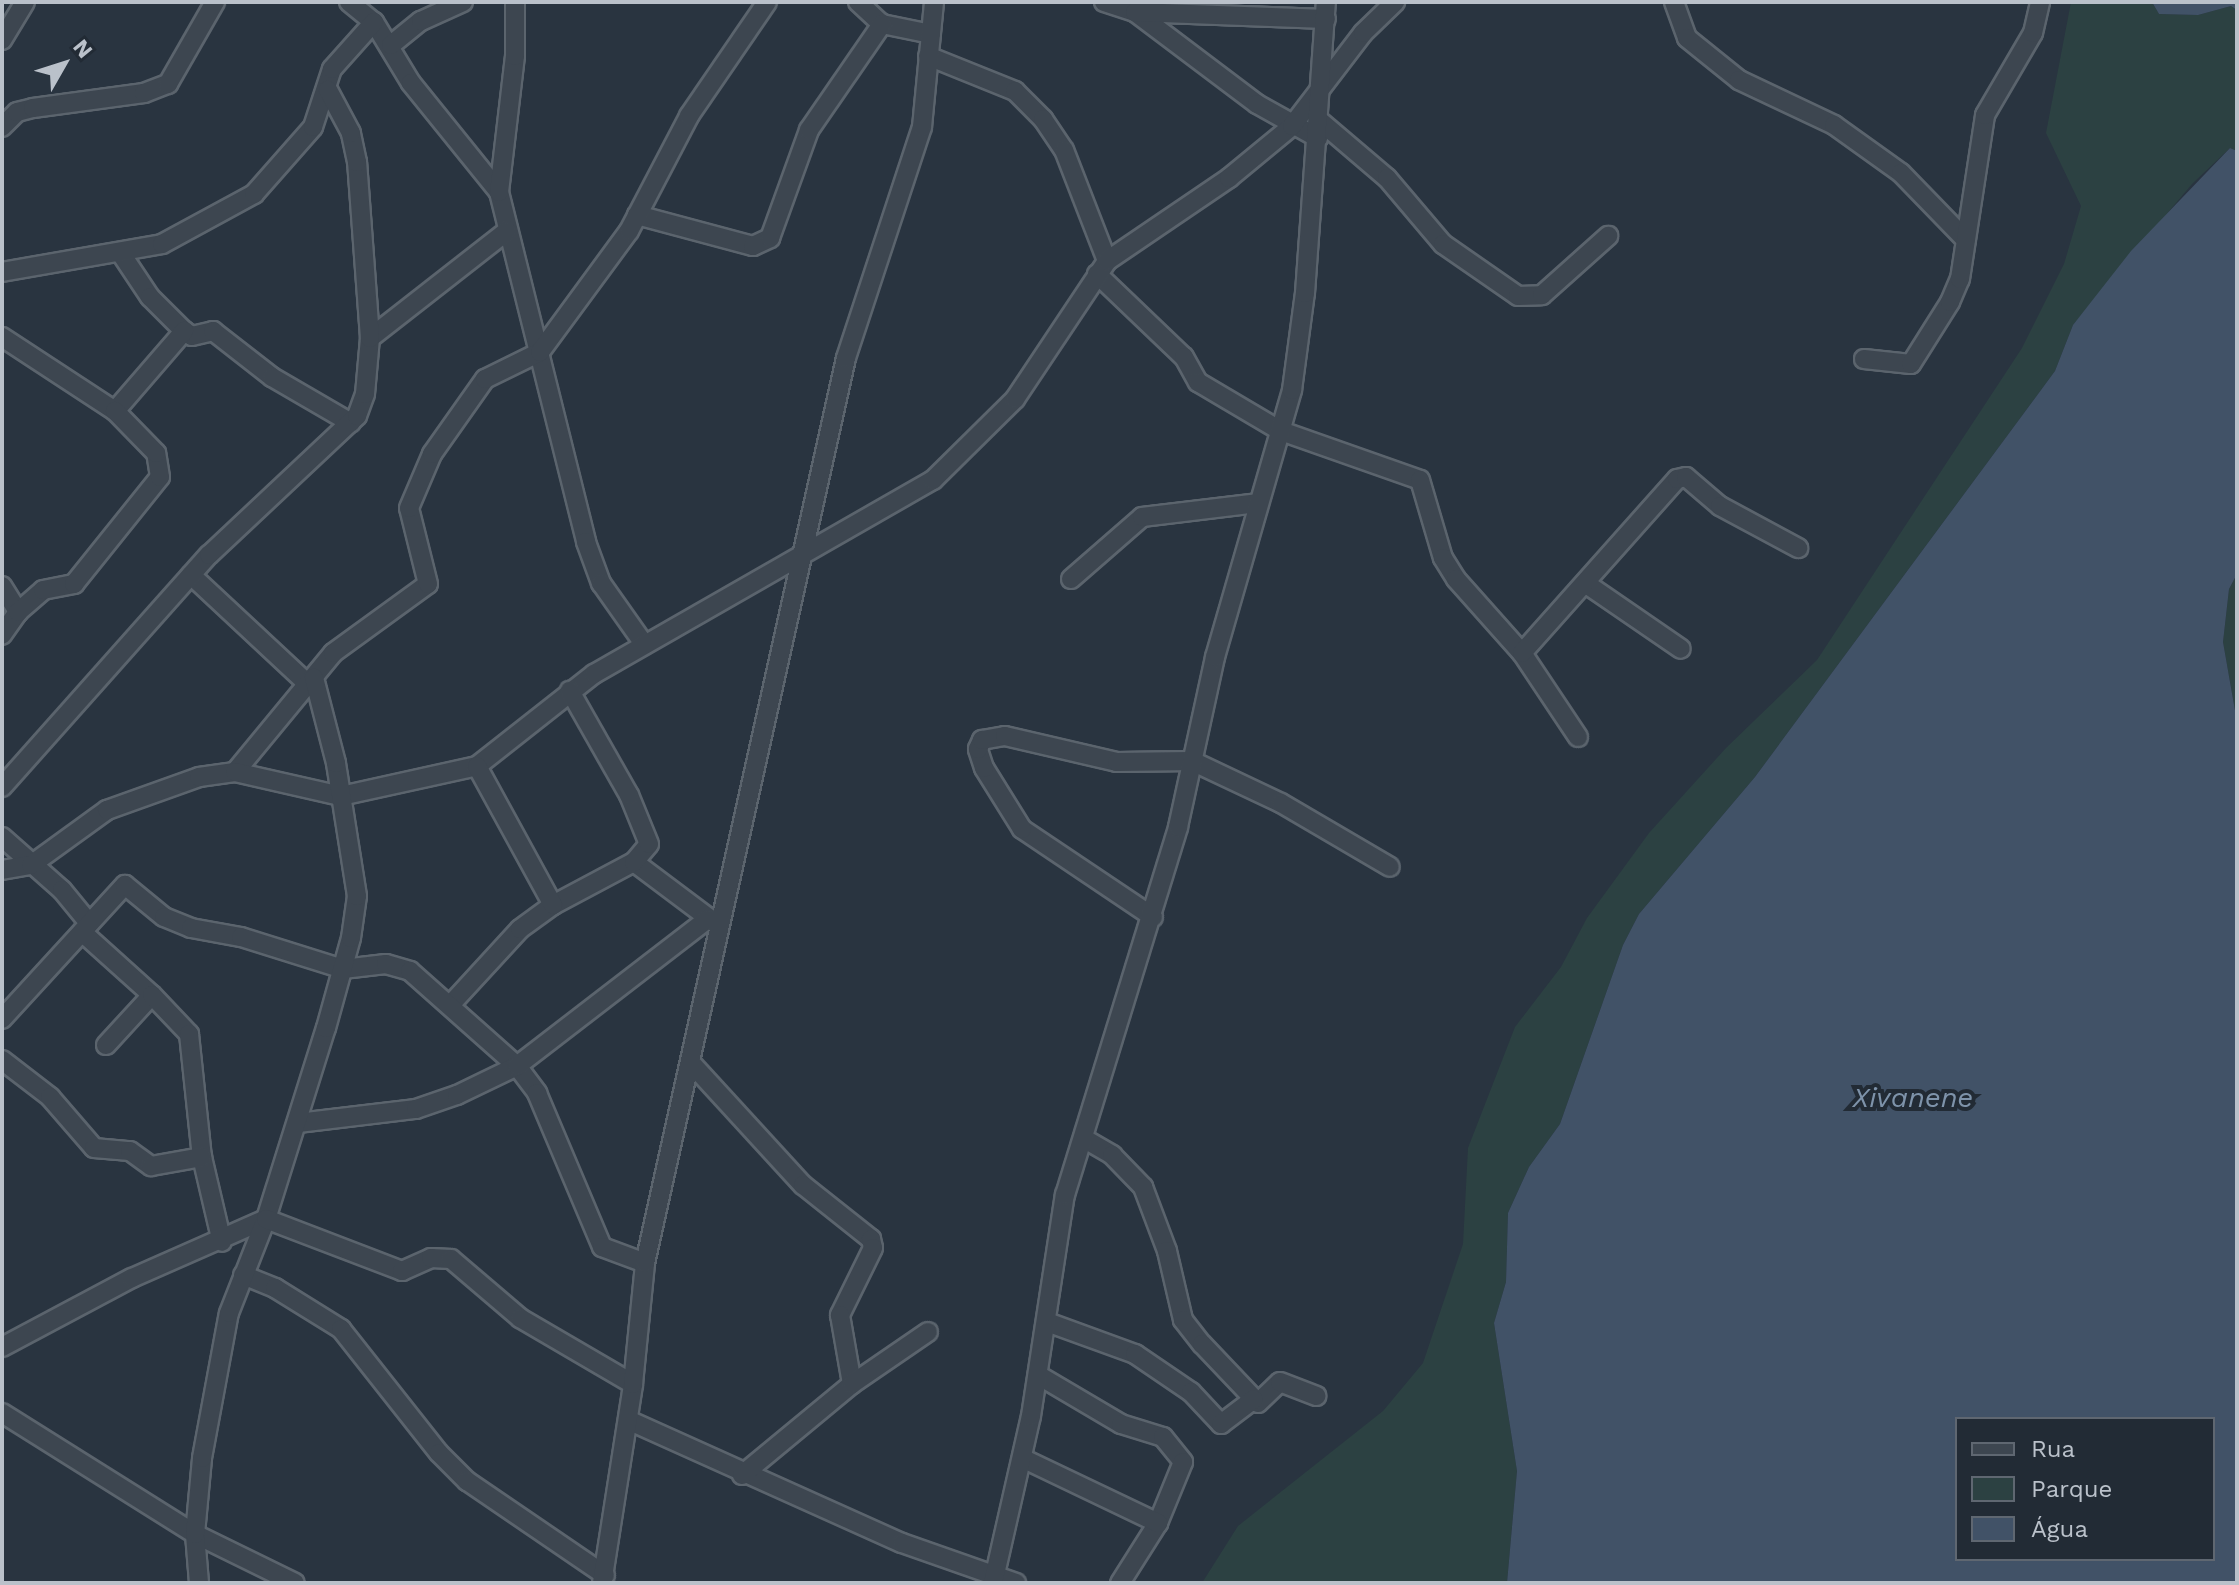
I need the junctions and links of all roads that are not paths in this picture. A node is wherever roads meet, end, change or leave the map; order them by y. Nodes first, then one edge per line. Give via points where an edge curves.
1 (25, 2) edge
2 (215, 2) edge
3 (349, 2) edge
4 (463, 2) edge
5 (515, 2) edge
6 (767, 2) edge
7 (858, 2) edge
8 (934, 2) edge
9 (1104, 2) edge
10 (1395, 2) edge
11 (1674, 2) edge
12 (2040, 2) edge
13 (1326, 10) edge
14 (1135, 12) junction
15 (374, 22) junction
16 (882, 24) junction
17 (931, 34) junction
18 (2, 40) edge
19 (391, 45) junction
20 (928, 56) junction
21 (328, 90) junction
22 (1321, 93) junction
23 (1292, 126) junction
24 (2, 127) edge
25 (1319, 129) junction
26 (499, 192) junction
27 (637, 215) junction
28 (507, 231) junction
29 (1608, 236) dead end
30 (1966, 240) junction
31 (120, 252) junction
32 (1102, 268) junction
33 (2, 272) edge
34 (184, 331) junction
35 (2, 337) edge
36 (370, 338) junction
37 (540, 352) junction
38 (1864, 359) dead end
39 (115, 411) junction
40 (351, 423) junction
41 (1281, 431) junction
42 (1257, 503) junction
43 (1798, 548) dead end
44 (803, 555) junction
45 (191, 575) junction
46 (1071, 579) dead end
47 (1585, 583) junction
48 (2, 586) edge
49 (18, 612) junction
50 (2, 635) edge
51 (644, 644) junction
52 (1681, 649) dead end
53 (1522, 653) junction
54 (311, 681) junction
55 (570, 691) junction
56 (1578, 737) dead end
57 (1192, 761) junction
58 (477, 766) junction
59 (235, 772) junction
60 (2, 787) edge
61 (341, 796) junction
62 (2, 837) edge
63 (634, 862) junction
64 (31, 865) junction
65 (1390, 867) dead end
66 (2, 870) edge
67 (553, 905) junction
68 (1153, 917) junction
69 (714, 922) junction
70 (86, 928) junction
71 (343, 969) junction
72 (152, 995) junction
73 (452, 1003) junction
74 (2, 1019) edge
75 (106, 1045) dead end
76 (2, 1060) edge
77 (692, 1064) junction
78 (517, 1066) junction
79 (298, 1123) junction
80 (1083, 1138) junction
81 (202, 1157) junction
82 (266, 1219) junction
83 (222, 1242) junction
84 (645, 1263) junction
85 (243, 1275) junction
86 (1047, 1322) junction
87 (928, 1332) dead end
88 (2, 1347) edge
89 (1038, 1375) junction
90 (633, 1384) junction
91 (852, 1384) junction
92 (1316, 1396) dead end
93 (1254, 1399) junction
94 (2, 1413) edge
95 (628, 1420) junction
96 (1022, 1458) junction
97 (742, 1475) junction
98 (1158, 1523) junction
99 (195, 1534) junction
100 (603, 1579) edge
101 (994, 1579) edge
102 (199, 1583) edge
103 (295, 1583) edge
104 (1016, 1583) edge
105 (1120, 1583) edge

1 - 18 street
2 - 24 street via 168,84 144,93 17,112
3 - 15 street
4 - 19 street via 421,21
5 - 26 street via 515,56
6 - 27 street via 689,116
7 - 16 street
8 - 17 street
9 - 14 street
10 - 22 street via 1363,33
11 - 30 street via 1687,38 1739,80 1834,125 1901,173
12 - 30 street via 2033,33 1985,115
13 - 14 street
13 - 22 street
14 - 23 street
15 - 19 street
15 - 21 street via 332,69
16 - 17 street
16 - 27 street via 809,130 770,238 753,246
17 - 20 street
19 - 26 street via 411,83
20 - 32 street via 1015,91 1043,119 1064,150
20 - 44 street via 922,127 846,358
21 - 31 street via 313,127 254,194 162,244
21 - 36 street via 351,133 357,162
22 - 23 street
22 - 25 street
23 - 25 street
23 - 32 street
25 - 29 street via 1387,178 1443,244 1518,296 1542,295
25 - 41 street via 1305,293
26 - 28 street
27 - 37 street
28 - 36 street
28 - 37 street
30 - 38 street via 1960,279 1914,361 1909,365
31 - 33 street
31 - 34 street via 150,297
32 - 41 street via 1184,357 1198,382
32 - 44 street via 1047,357 965,451 933,480
34 - 39 street
34 - 40 street via 192,336 213,331 272,377
35 - 39 street
36 - 40 street via 365,394
37 - 51 street via 586,542 601,583
37 - 54 street via 485,379 432,454 409,508 428,584 354,636
39 - 49 street via 156,453 160,477 74,584 43,590
40 - 45 street via 258,505
41 - 42 street
41 - 53 street via 1420,480 1443,558
42 - 46 street via 1142,517
42 - 57 street
43 - 47 street via 1720,506 1686,477 1677,479
44 - 51 street
44 - 69 street
45 - 54 street
45 - 60 street
47 - 52 street
47 - 53 street
48 - 49 street
49 - 50 street
51 - 55 street
53 - 56 street
54 - 59 street
54 - 61 street
55 - 58 street
55 - 63 street via 647,833 645,854
57 - 65 street via 1281,803
57 - 68 street
57 - 68 street via 1117,762 1005,736 988,736 978,749 1022,829
58 - 61 street
58 - 67 street
59 - 61 street
59 - 64 street via 157,788 107,810
61 - 71 street via 357,896
62 - 64 street
63 - 67 street
63 - 69 street
64 - 66 street
64 - 70 street via 62,890
67 - 73 street via 520,929
68 - 80 street via 1111,1036
69 - 77 street
69 - 78 street
70 - 71 street via 125,885 179,924
70 - 72 street
70 - 74 street
71 - 73 street via 386,964 410,971
71 - 79 street
72 - 75 street
72 - 81 street via 189,1034
73 - 78 street
76 - 81 street via 50,1097 94,1148 130,1151 151,1166
77 - 84 street
77 - 91 street via 803,1185 871,1239 873,1248 840,1315
78 - 79 street via 433,1105
78 - 84 street via 537,1093 602,1247
79 - 82 street
80 - 86 street via 1065,1195
80 - 93 street via 1112,1155 1143,1187 1167,1251 1183,1320
81 - 83 street
82 - 83 street
82 - 85 street
82 - 90 street via 402,1271 431,1258 451,1259 520,1318
83 - 88 street via 132,1278
84 - 90 street
85 - 99 street via 229,1313 202,1458
85 - 100 street via 275,1288 341,1329 467,1481
86 - 89 street
86 - 93 street via 1135,1354 1191,1392 1221,1424
87 - 91 street
89 - 96 street
89 - 98 street via 1121,1424 1163,1437 1177,1452 1181,1472
90 - 95 street
91 - 97 street
92 - 93 street via 1280,1382 1264,1401
94 - 99 street
95 - 97 street
95 - 100 street
96 - 98 street
96 - 101 street
97 - 101 street
98 - 105 street
99 - 102 street
99 - 103 street
101 - 104 street

